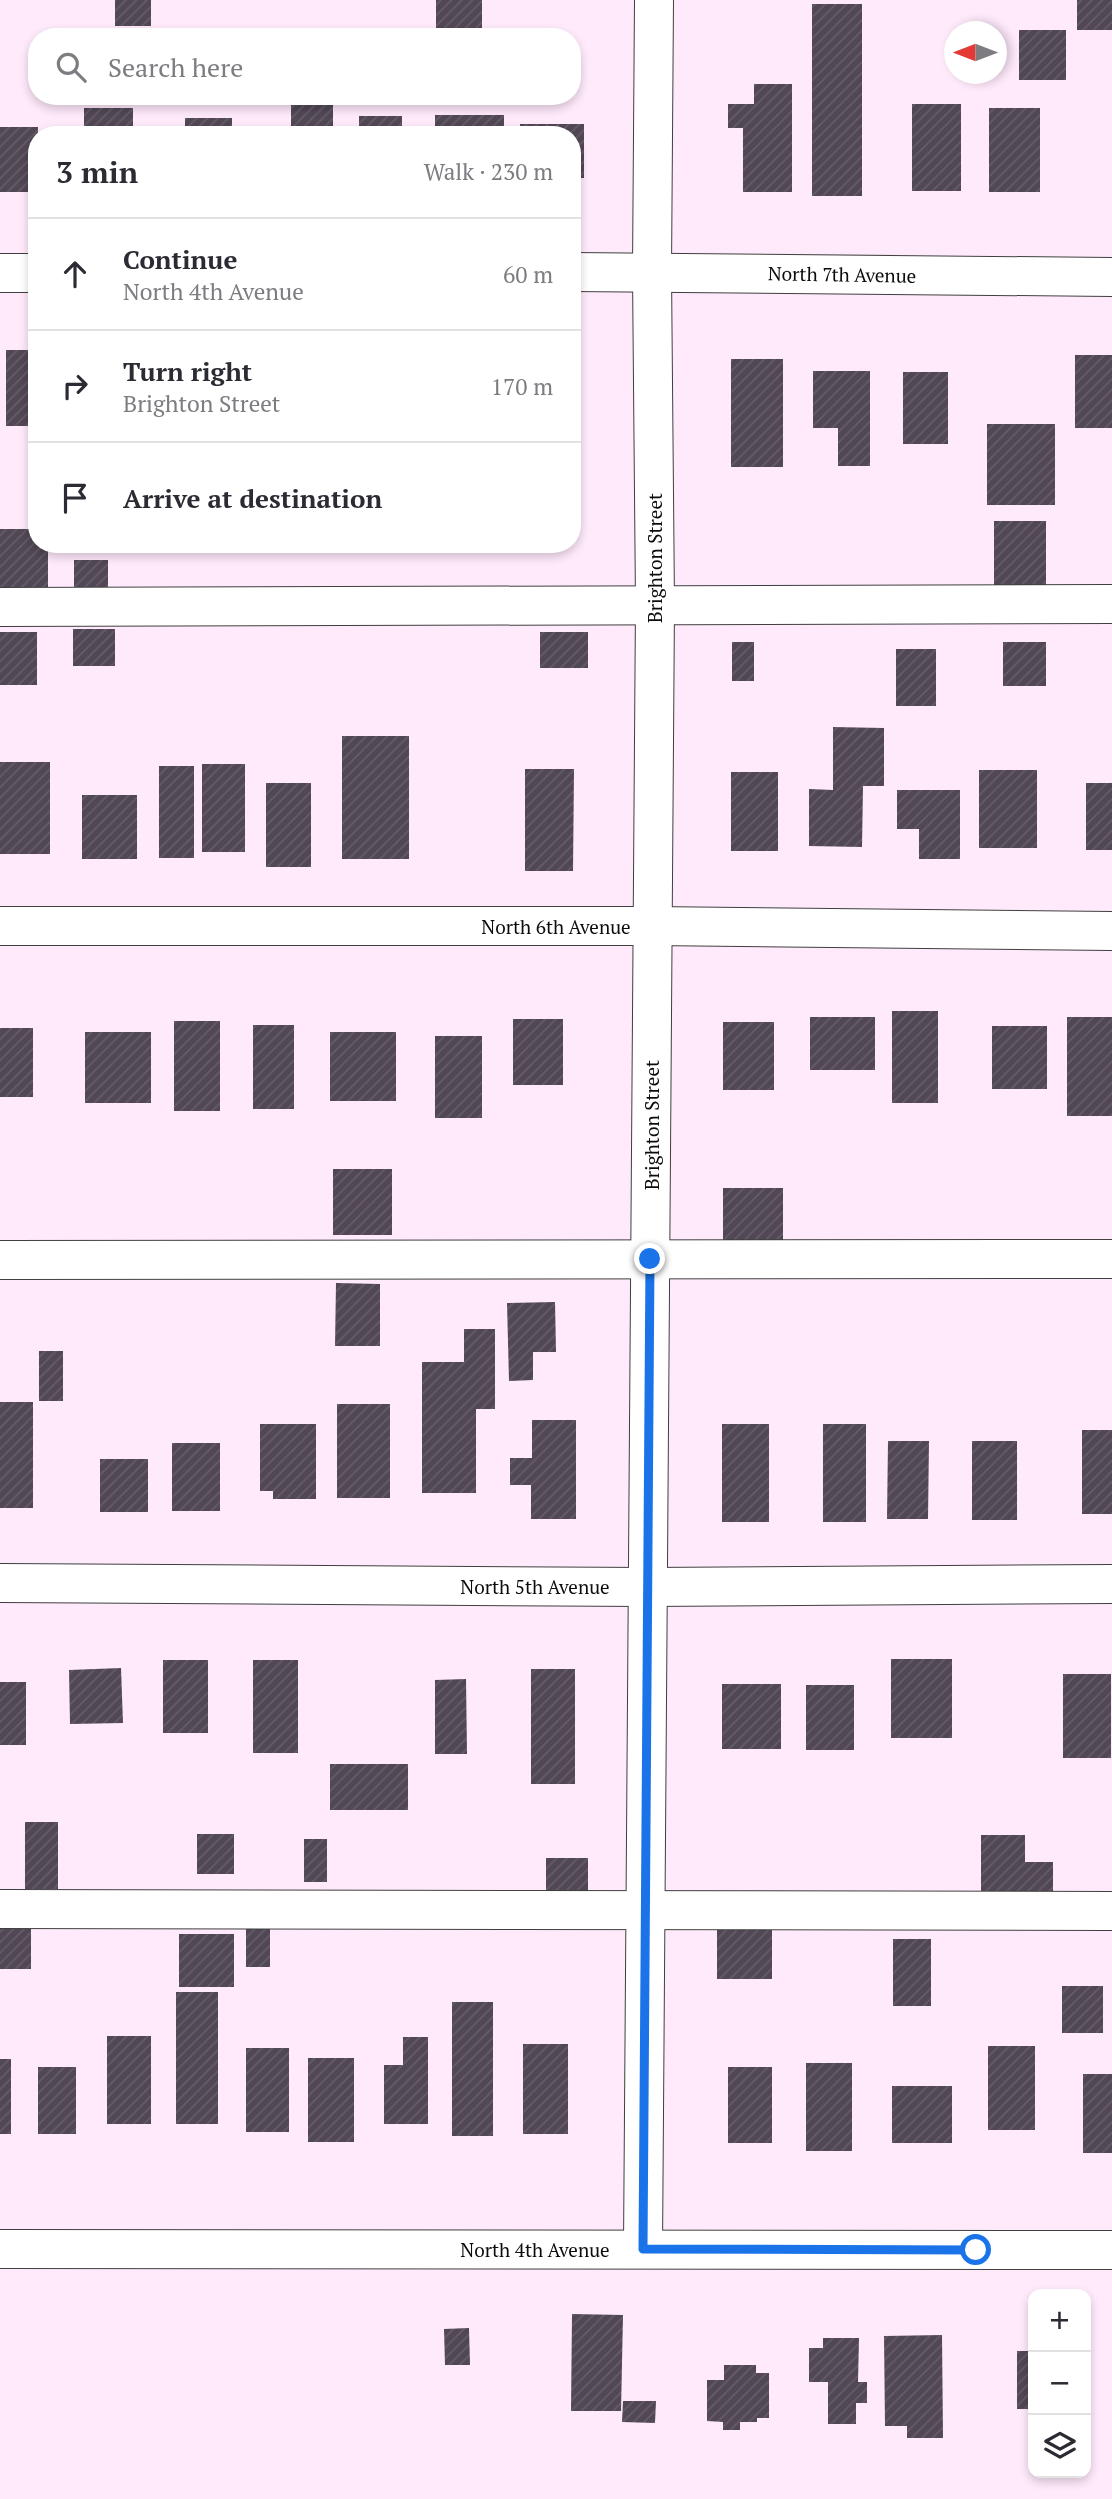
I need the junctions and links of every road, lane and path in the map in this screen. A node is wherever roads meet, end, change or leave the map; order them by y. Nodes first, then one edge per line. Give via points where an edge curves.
1 (654, 0) edge
2 (581, 272) edge
3 (652, 272) junction
4 (0, 273) edge
5 (28, 273) edge
6 (1112, 277) edge
7 (655, 604) junction
8 (1112, 604) edge
9 (0, 607) edge
10 (0, 926) edge
11 (652, 926) junction
12 (1112, 931) edge
13 (650, 1259) junction
14 (1112, 1259) edge
15 (0, 1260) edge
16 (0, 1583) edge
17 (1112, 1584) edge
18 (647, 1587) junction
19 (0, 1909) edge
20 (645, 1911) junction
21 (1112, 1911) edge
22 (0, 2249) edge
23 (643, 2249) junction
24 (1112, 2250) edge

1 - 3 street, Brighton Street
2 - 3 street, North 7th Avenue
3 - 6 street, North 7th Avenue
3 - 7 street, Brighton Street
4 - 5 street
7 - 8 street
7 - 9 street
7 - 11 street, Brighton Street
10 - 11 street, North 6th Avenue
11 - 12 street, North 6th Avenue
11 - 13 street, Brighton Street
13 - 14 street
13 - 15 street
13 - 18 street, Brighton Street
16 - 18 street, North 5th Avenue
17 - 18 street, North 5th Avenue
18 - 20 street, Brighton Street
19 - 20 street
20 - 21 street
20 - 23 street, Brighton Street
22 - 23 street, North 4th Avenue
23 - 24 street, North 4th Avenue

